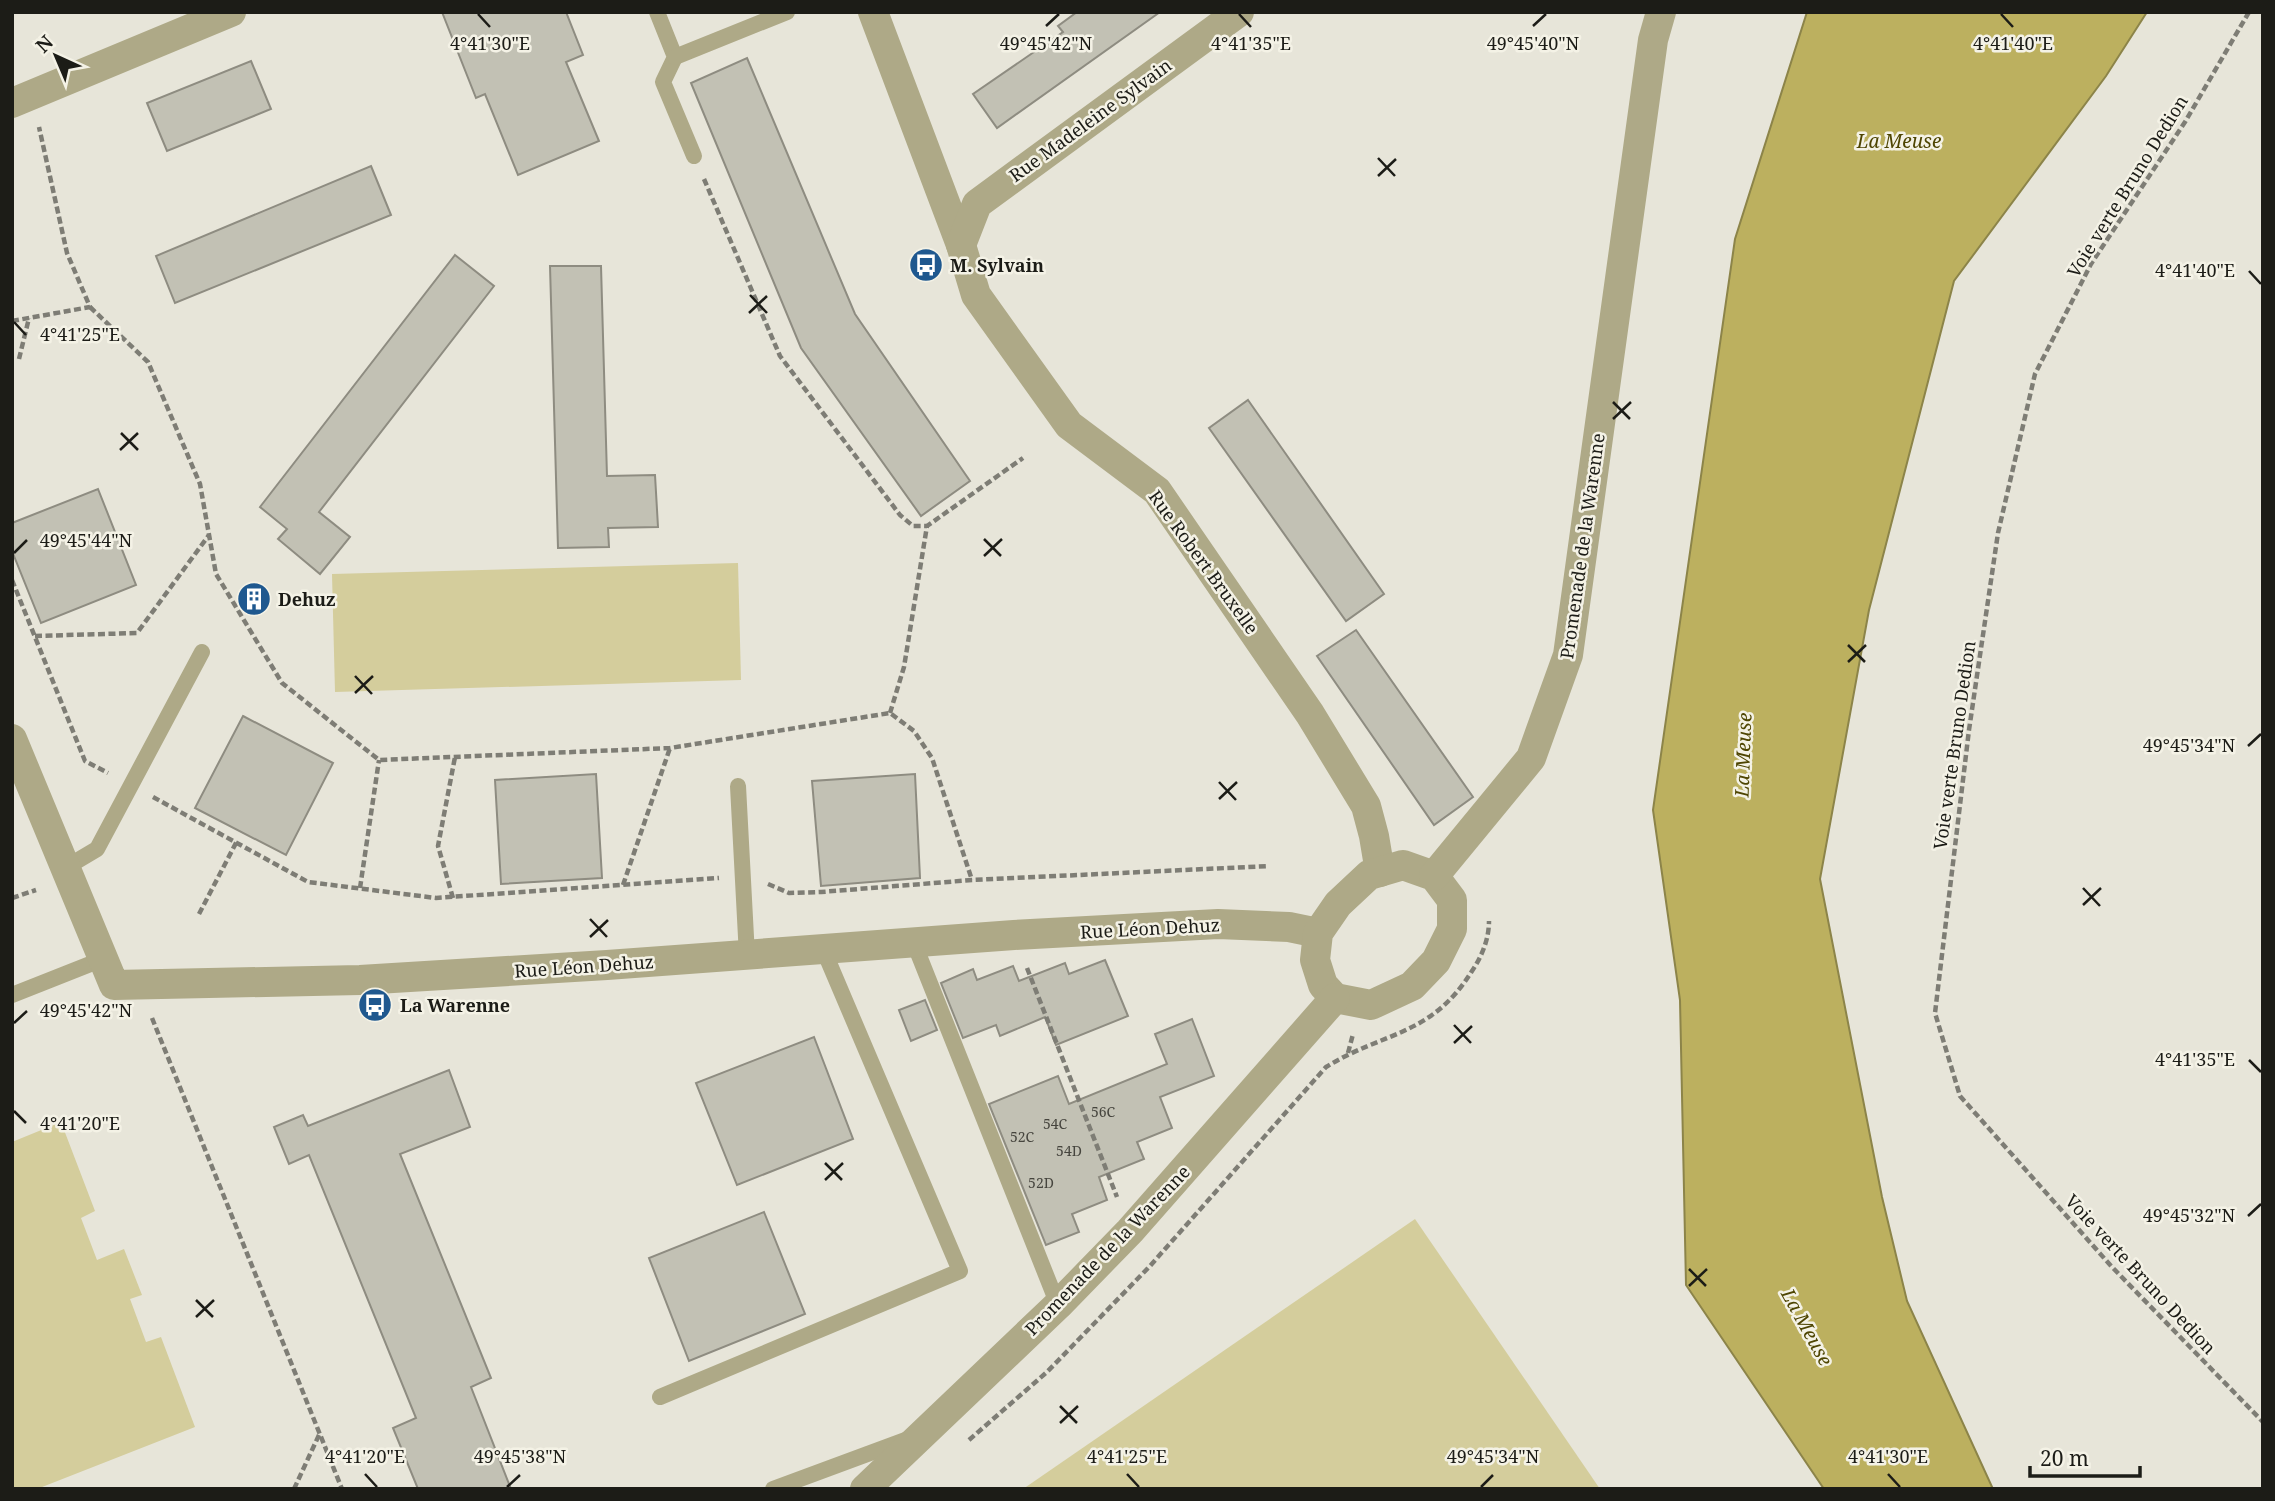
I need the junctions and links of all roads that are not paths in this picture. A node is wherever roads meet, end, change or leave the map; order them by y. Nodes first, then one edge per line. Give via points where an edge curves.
1 (232, 12) edge
2 (657, 12) edge
3 (787, 12) edge
4 (873, 12) edge
5 (1239, 12) edge
6 (1661, 12) edge
7 (675, 57) junction
8 (12, 103) edge
9 (694, 156) road end
10 (961, 245) junction
11 (202, 652) dead end
12 (12, 739) edge
13 (738, 786) dead end
14 (65, 868) junction
15 (1380, 872) junction
16 (1434, 876) junction
17 (1318, 933) junction
18 (914, 943) junction
19 (824, 951) junction
20 (747, 956) junction
21 (103, 959) junction
22 (12, 995) edge
23 (1335, 998) junction
24 (1058, 1305) junction
25 (660, 1396) dead end
26 (923, 1433) junction
27 (773, 1489) edge
28 (865, 1489) edge

1 - 8 street
2 - 7 lane
3 - 7 lane
4 - 10 street, Rue Robert Bruxelle
5 - 10 street, Rue Madeleine Sylvain via 977,204
6 - 16 street, Promenade de la Warenne via 1653,40 1568,655 1531,758
7 - 9 lane via 663,82
10 - 15 street, Rue Robert Bruxelle via 976,295 1069,425 1157,491 1310,714 1366,806
11 - 14 lane via 97,849
12 - 14 street, Rue Léon Dehuz
13 - 20 lane
14 - 21 street, Rue Léon Dehuz
15 - 16 street via 1403,865
15 - 17 street via 1369,875 1338,904
16 - 23 street via 1452,900 1452,929 1436,961 1412,986 1371,1005
17 - 18 street, Rue Léon Dehuz via 1218,924
17 - 23 street via 1315,960 1322,985
18 - 19 street, Rue Léon Dehuz
18 - 24 lane
19 - 20 street, Rue Léon Dehuz
19 - 25 lane via 960,1270
20 - 21 street, Rue Léon Dehuz via 360,980 114,985
21 - 22 lane
23 - 24 street, Promenade de la Warenne via 1130,1231
24 - 26 street, Promenade de la Warenne
26 - 27 lane
26 - 28 street, Promenade de la Warenne

